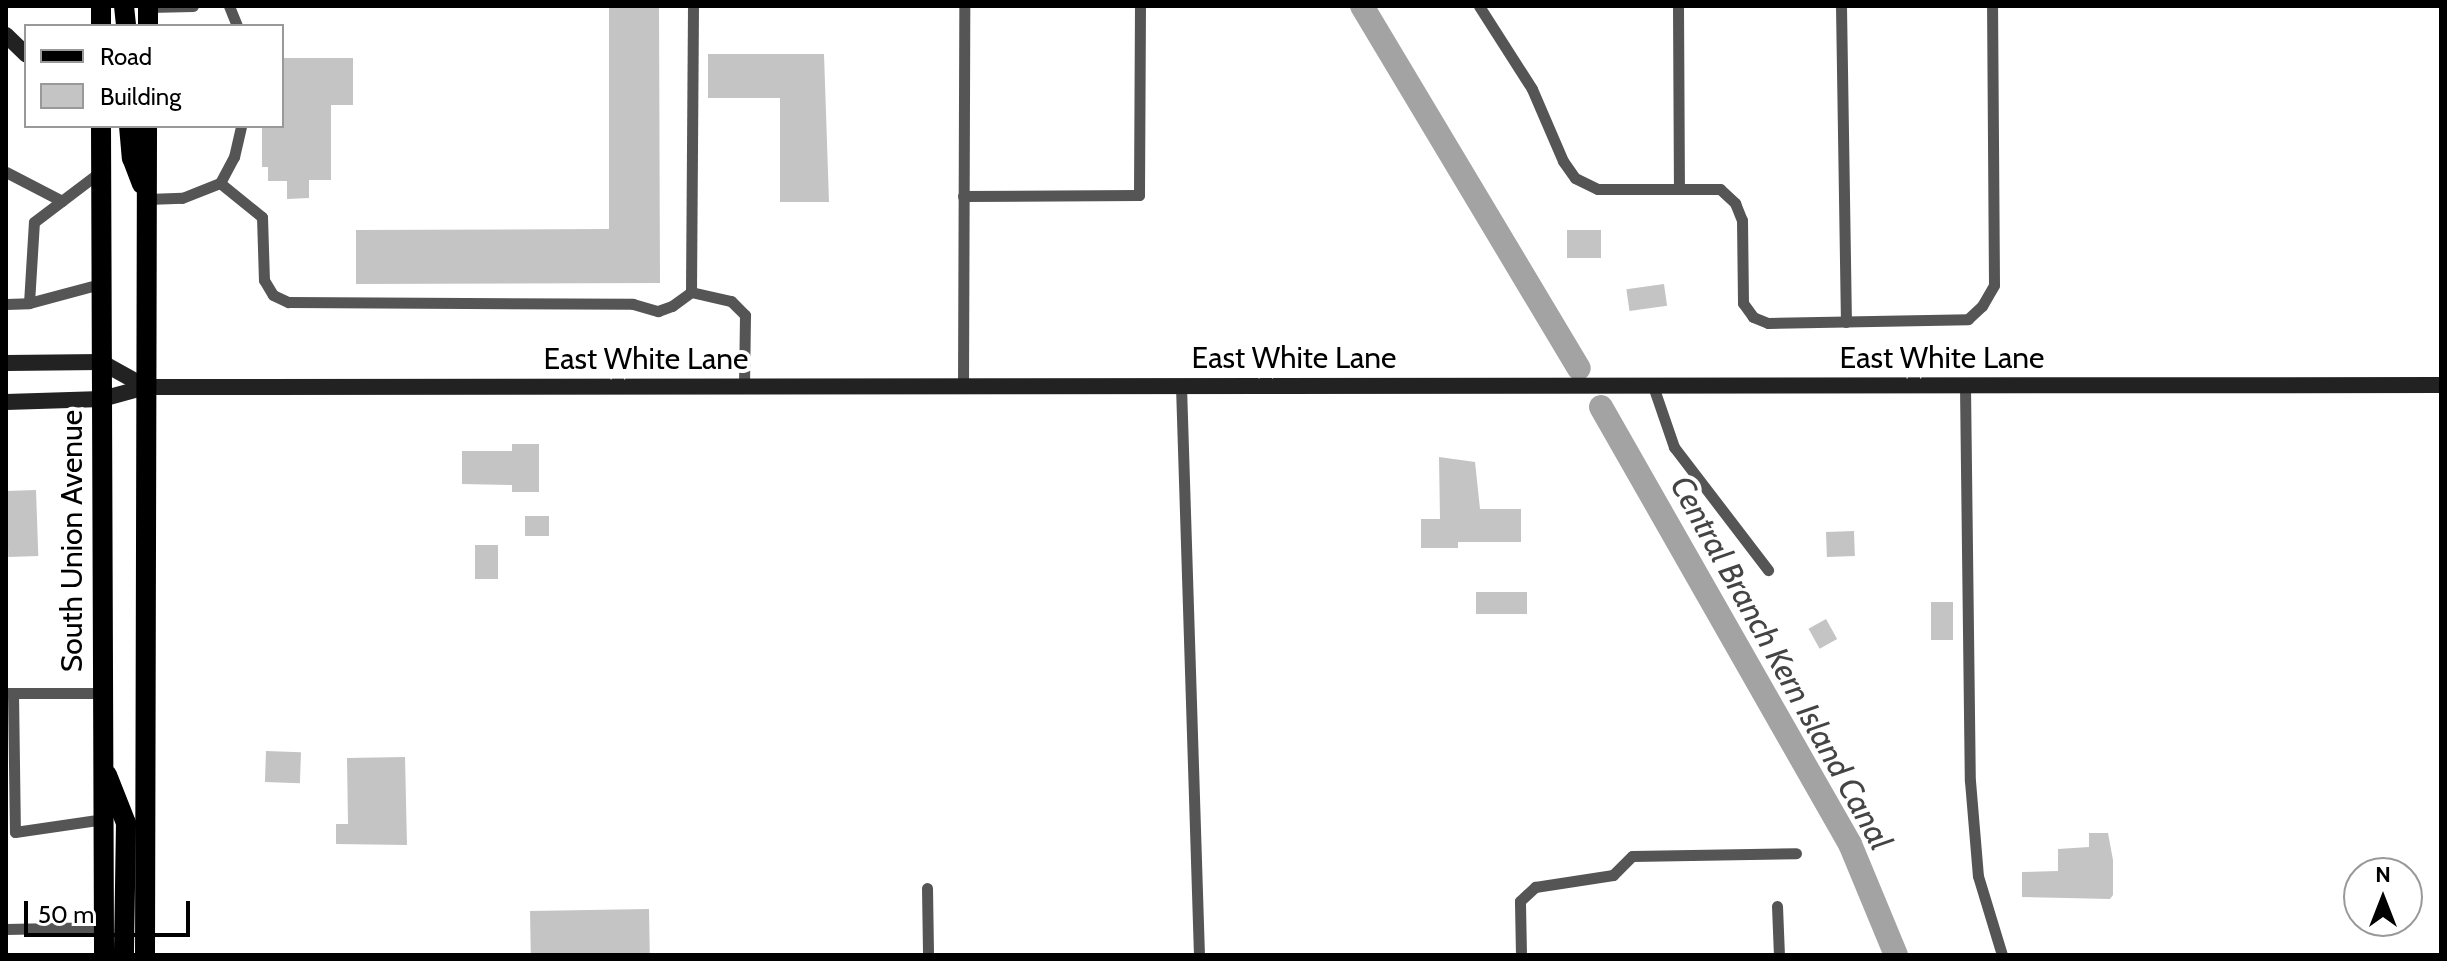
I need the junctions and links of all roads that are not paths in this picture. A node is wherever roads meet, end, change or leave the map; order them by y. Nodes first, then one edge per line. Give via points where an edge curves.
1 (148, 6) edge
2 (193, 6) edge
3 (693, 6) edge
4 (964, 6) edge
5 (1140, 6) edge
6 (1479, 6) edge
7 (1678, 6) edge
8 (1841, 6) edge
9 (1992, 6) edge
10 (6, 35) edge
11 (24, 52) edge
12 (129, 128) edge
13 (147, 128) edge
14 (241, 128) edge
15 (99, 129) edge
16 (101, 171) junction
17 (6, 172) edge
18 (220, 183) junction
19 (1679, 189) junction
20 (963, 196) junction
21 (147, 199) junction
22 (62, 201) junction
23 (100, 284) junction
24 (691, 292) junction
25 (29, 303) junction
26 (6, 304) edge
27 (1846, 322) junction
28 (101, 362) junction
29 (6, 363) edge
30 (2441, 385) edge
31 (1181, 386) junction
32 (1653, 386) junction
33 (1965, 386) junction
34 (146, 387) junction
35 (744, 387) junction
36 (963, 387) junction
37 (102, 399) junction
38 (6, 402) edge
39 (1768, 570) dead end
40 (10, 693) edge
41 (103, 693) junction
42 (104, 768) junction
43 (104, 819) junction
44 (1796, 853) dead end
45 (927, 888) dead end
46 (1777, 906) dead end
47 (104, 927) junction
48 (6, 929) edge
49 (104, 955) edge
50 (124, 955) edge
51 (145, 955) edge
52 (928, 955) edge
53 (1199, 955) edge
54 (1521, 955) edge
55 (1779, 955) edge
56 (2002, 955) edge

1 - 2 lane
3 - 24 lane
4 - 20 lane
5 - 20 lane via 1139,195
6 - 19 lane via 1532,89 1575,178 1598,189
7 - 19 lane
8 - 27 lane
9 - 27 lane via 1994,285 1968,319
10 - 11 street
12 - 21 main road via 132,158
13 - 21 main road
14 - 18 lane via 234,157
15 - 16 main road, South Union Avenue
16 - 22 lane
16 - 23 main road, South Union Avenue
17 - 22 lane
18 - 21 lane via 182,198
18 - 24 lane via 262,217 264,280 273,295 288,302 633,304 658,311
19 - 27 lane via 1720,189 1735,203 1742,220 1743,303 1753,317 1768,323
20 - 36 lane
21 - 34 main road
22 - 25 lane via 34,222
23 - 25 lane
23 - 28 main road, South Union Avenue
24 - 35 lane via 731,301 745,315
25 - 26 lane
28 - 29 street
28 - 34 street
28 - 37 main road, South Union Avenue
30 - 33 street, East White Lane
31 - 32 street, East White Lane
31 - 36 street, East White Lane
31 - 53 lane
32 - 33 street, East White Lane
32 - 39 lane via 1674,447
33 - 56 lane via 1970,781 1978,876
34 - 35 street, East White Lane
34 - 37 street
34 - 51 main road
35 - 36 street, East White Lane
37 - 38 street
37 - 41 main road, South Union Avenue
40 - 41 lane
40 - 43 lane via 15,832
41 - 42 main road, South Union Avenue
42 - 43 main road, South Union Avenue
42 - 50 main road via 126,823
43 - 47 main road, South Union Avenue
44 - 54 lane via 1632,856 1613,875 1535,887 1520,901
45 - 52 lane
46 - 55 lane
47 - 48 lane
47 - 49 main road, South Union Avenue

